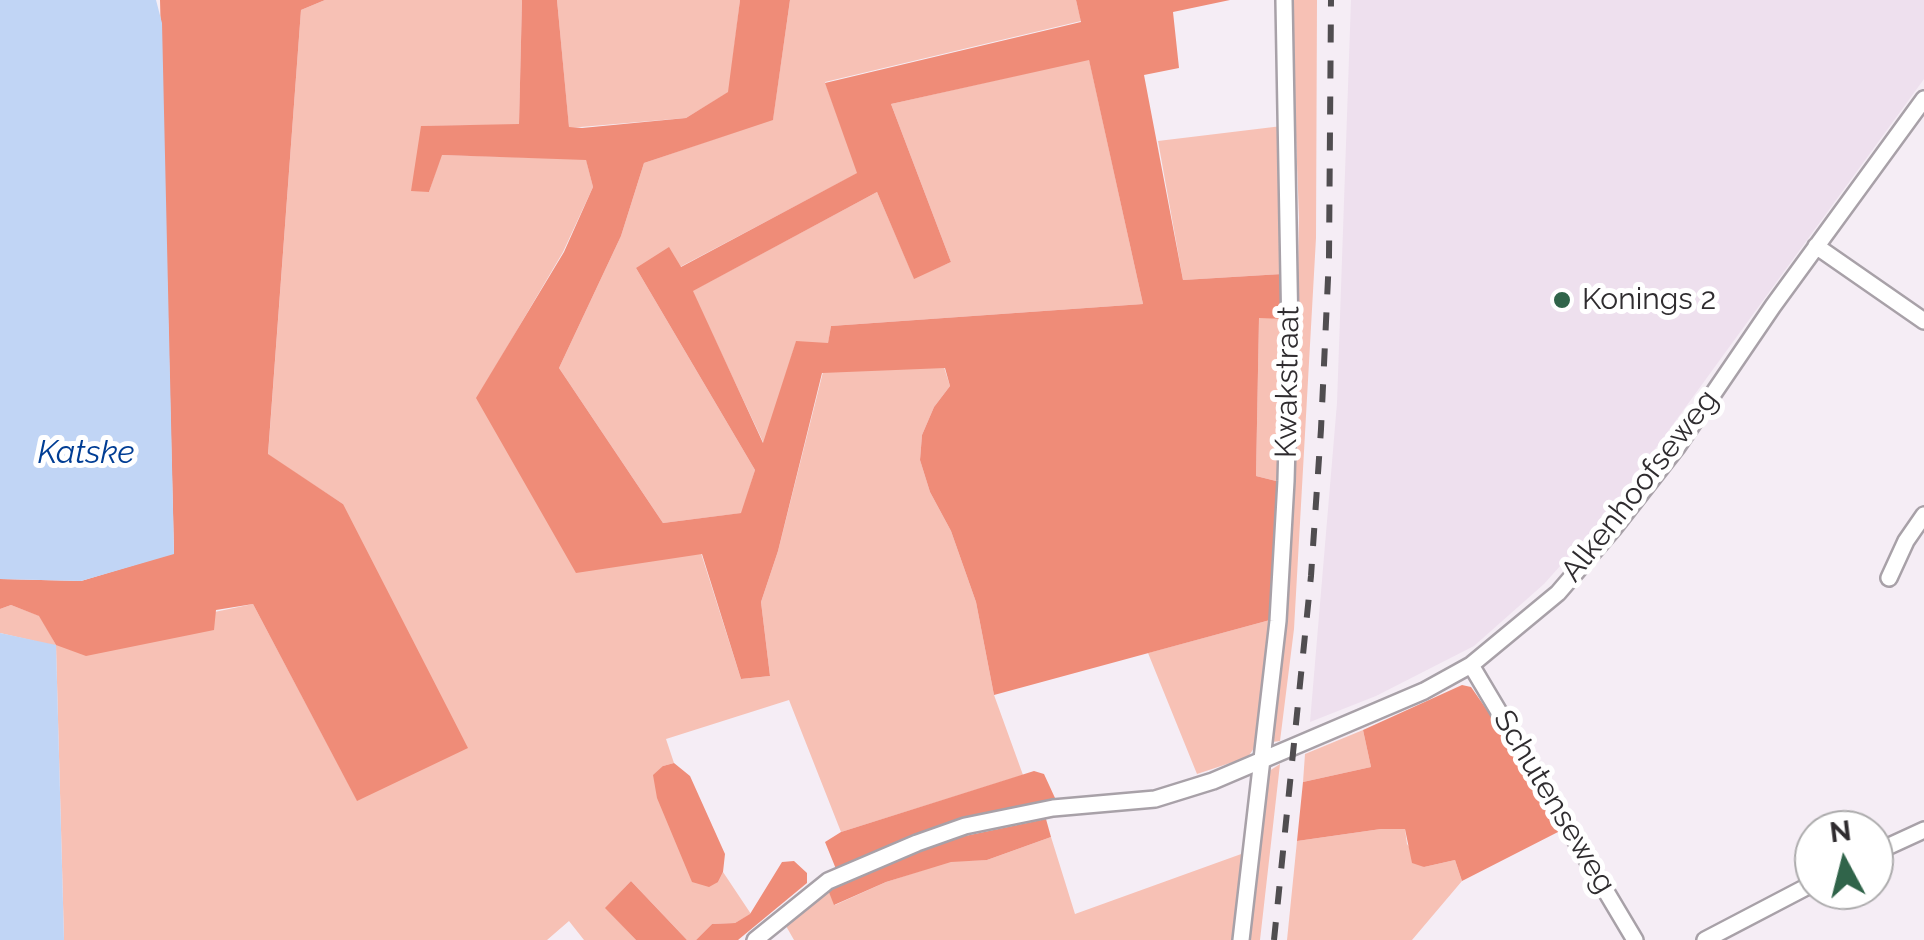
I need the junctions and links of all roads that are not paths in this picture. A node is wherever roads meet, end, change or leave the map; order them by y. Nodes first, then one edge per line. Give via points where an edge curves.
1 (1284, 0) edge
2 (1924, 99) edge
3 (1816, 246) junction
4 (1924, 321) edge
5 (1924, 515) edge
6 (1890, 578) dead end
7 (1471, 665) junction
8 (1260, 763) junction
9 (1924, 830) edge
10 (1894, 844) edge
11 (1794, 893) edge
12 (755, 940) edge
13 (1241, 940) edge
14 (1636, 940) edge
15 (1705, 940) edge

1 - 8 street, Kwakstraat via 1290,334 1278,620
2 - 3 street, Alkenhoofseweg
3 - 4 street
3 - 7 street, Alkenhoofseweg via 1614,529 1558,592
5 - 6 street
7 - 8 street, Alkenhoofseweg
7 - 14 street, Schutenseweg
8 - 12 street, Alkenhoofseweg via 1155,800 1052,808 964,826 828,881
8 - 13 street, Kwakstraat
9 - 10 street
11 - 15 street

